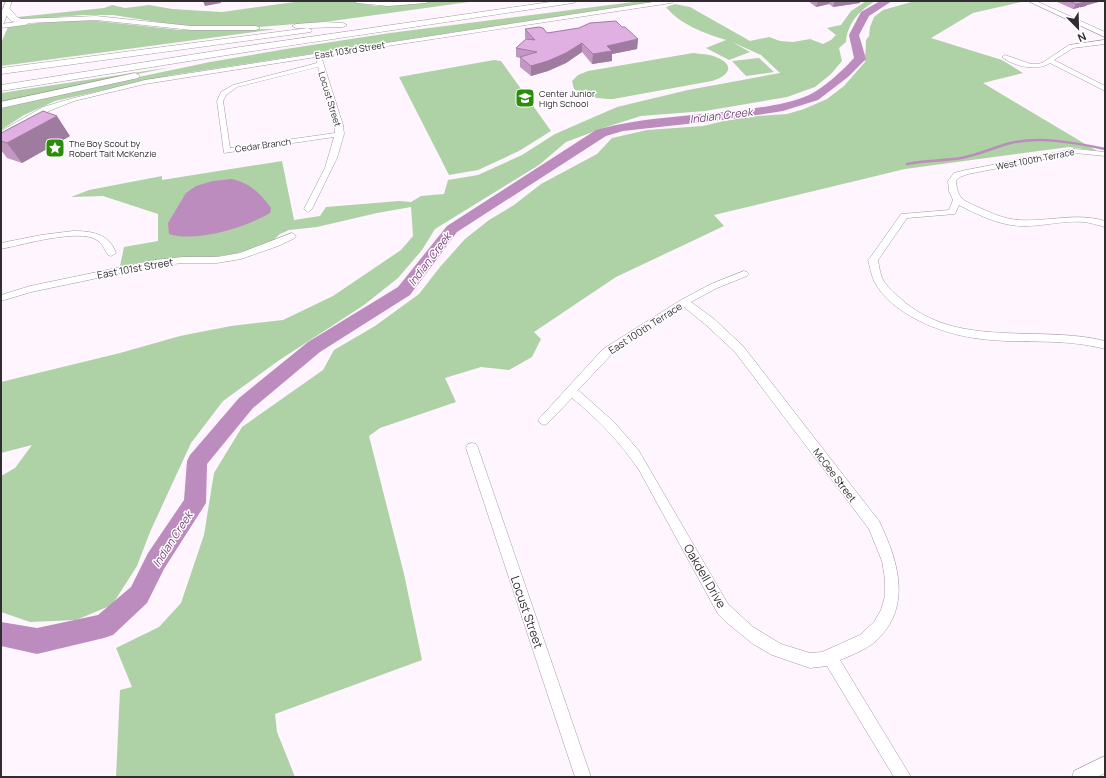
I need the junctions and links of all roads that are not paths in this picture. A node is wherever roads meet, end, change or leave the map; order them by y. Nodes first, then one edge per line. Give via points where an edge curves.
1 (8, 1) edge
2 (357, 1) edge
3 (426, 1) edge
4 (573, 1) edge
5 (671, 1) edge
6 (1031, 1) edge
7 (6, 10) junction
8 (45, 20) junction
9 (1, 23) edge
10 (1, 26) edge
11 (1105, 35) edge
12 (1105, 42) edge
13 (240, 50) junction
14 (318, 55) junction
15 (1005, 57) dead end
16 (1047, 62) junction
17 (320, 64) junction
18 (1, 71) edge
19 (1, 88) edge
20 (1105, 89) edge
21 (2, 104) edge
22 (34, 116) junction
23 (1, 134) edge
24 (340, 134) junction
25 (1, 140) edge
26 (1105, 154) edge
27 (958, 200) junction
28 (308, 209) dead end
29 (1105, 224) edge
30 (292, 236) dead end
31 (1, 246) edge
32 (111, 253) dead end
33 (744, 274) dead end
34 (1, 298) edge
35 (684, 302) junction
36 (1105, 345) edge
37 (570, 391) junction
38 (544, 420) dead end
39 (472, 448) dead end
40 (830, 657) junction
41 (1105, 764) edge
42 (583, 777) edge
43 (903, 777) edge
44 (1080, 777) edge

1 - 7 main road
2 - 3 street via 373,4
4 - 13 highway
5 - 14 street, East 103rd Street
6 - 11 main road
7 - 8 highway via 14,20
7 - 9 main road
8 - 10 highway
8 - 18 highway via 96,18 220,29 346,24
12 - 16 street via 1070,46
13 - 19 highway
13 - 21 highway via 226,57
14 - 17 street, Locust Street
14 - 22 street, East 103rd Street via 143,83 72,100
15 - 16 street via 1030,66
16 - 20 street
17 - 24 street, Locust Street
17 - 24 street, Cedar Branch via 235,86 225,91 220,101 227,151
22 - 23 street, East 103rd Street
22 - 25 street, East 103rd Street
24 - 28 street, Locust Street via 338,145
26 - 27 street, West 100th Terrace via 1075,151 966,172 957,175 952,181 953,191
27 - 29 street via 980,213 1019,223 1083,219
27 - 36 street via 952,212 904,216 873,260 878,280 895,299 909,311 955,330 989,336 1051,336
30 - 34 street, East 101st Street via 241,256 217,260 155,263 30,289
31 - 32 street via 71,233 88,234 107,243
33 - 35 street, East 100th Terrace
35 - 37 street, East 100th Terrace via 607,352
35 - 40 street, McGee Street via 739,349 874,525 883,542 893,578 892,597 886,615 862,644
37 - 38 street, East 100th Terrace
37 - 40 street, Oakdell Drive via 596,411 628,444 643,466 723,609 731,618 755,639 784,654 815,661
39 - 42 street, Locust Street
40 - 43 street
41 - 44 street

